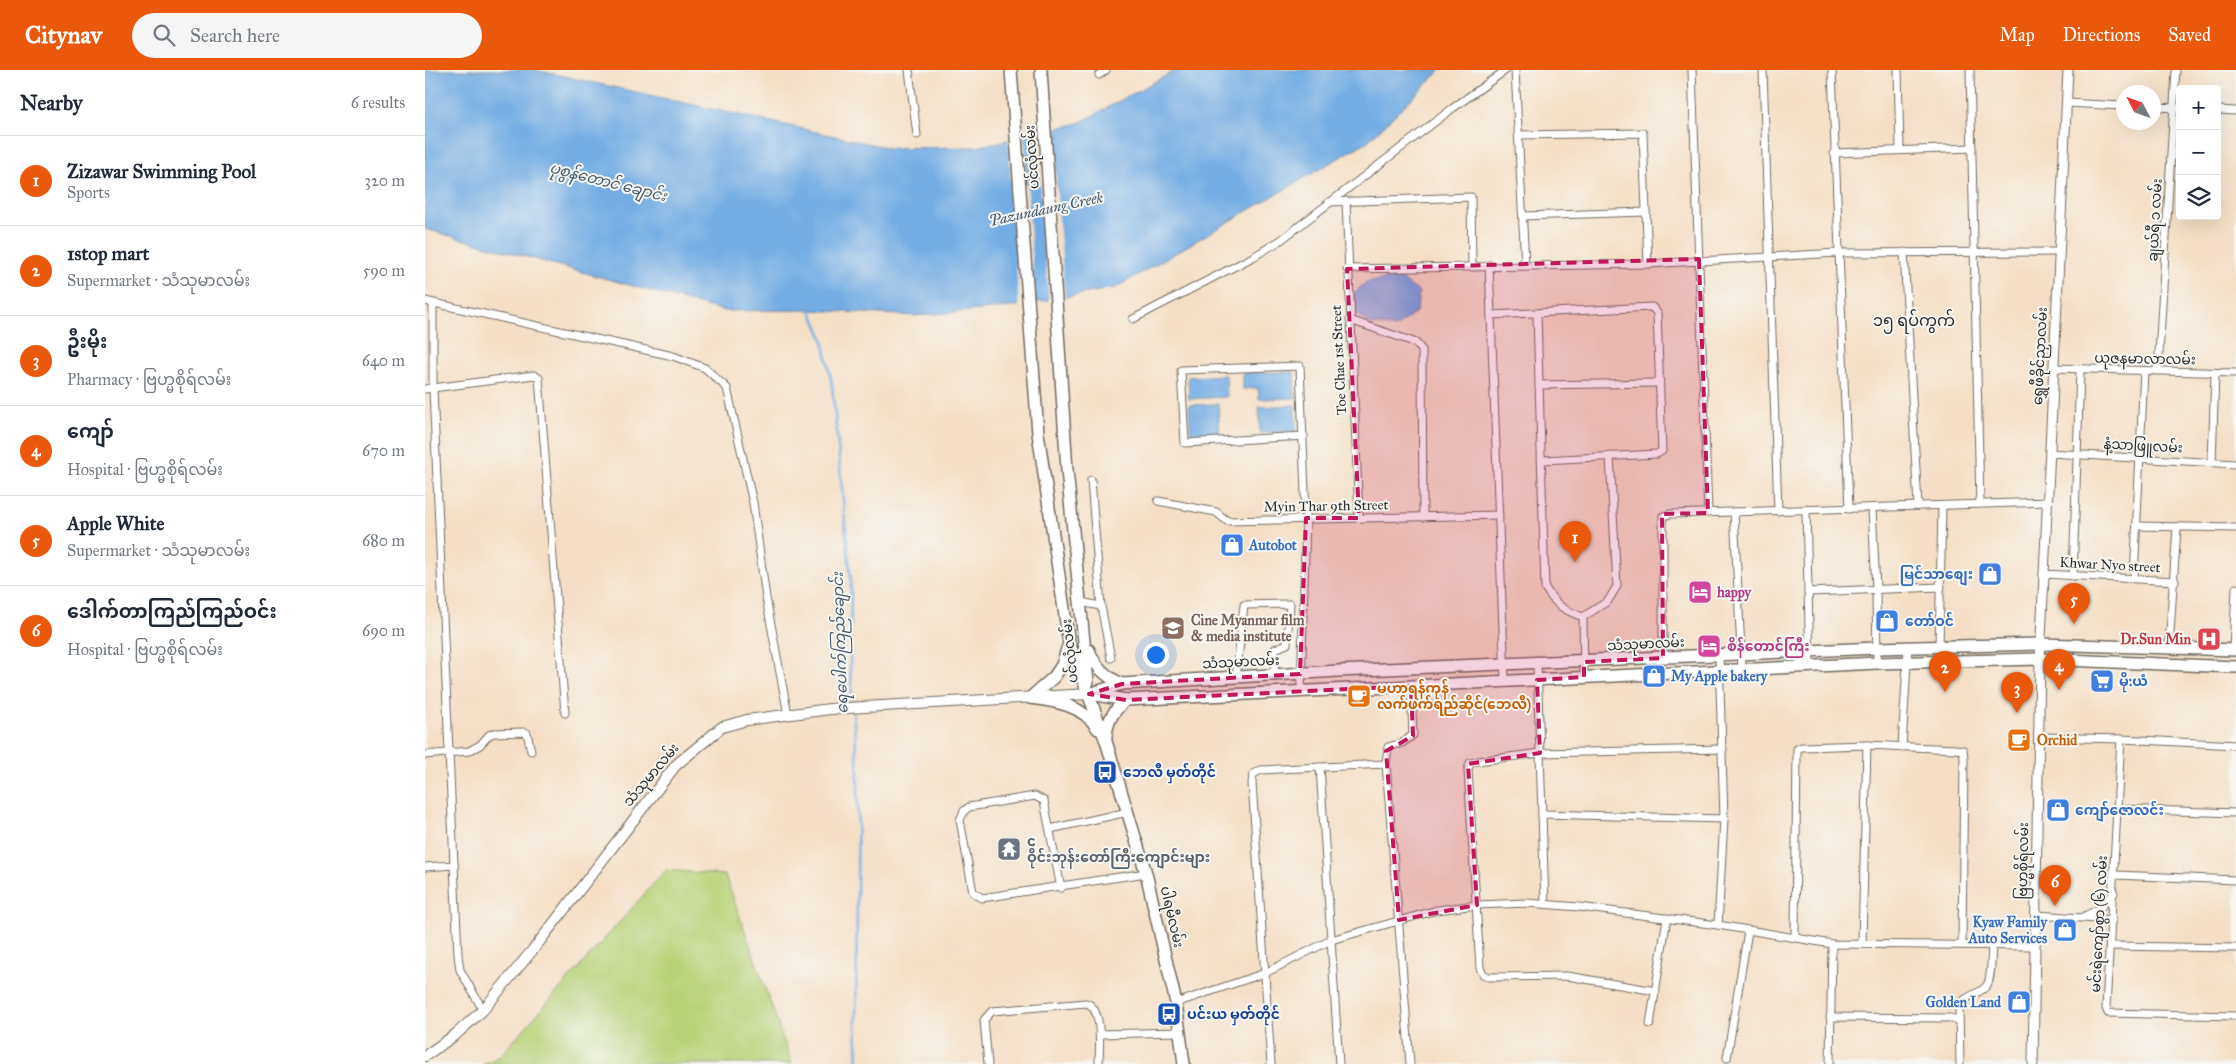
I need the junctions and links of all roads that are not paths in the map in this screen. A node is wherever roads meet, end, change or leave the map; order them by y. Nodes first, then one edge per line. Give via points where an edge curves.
1 (909, 70) edge
2 (1106, 70) edge
3 (1506, 70) edge
4 (1515, 70) edge
5 (1692, 70) edge
6 (1763, 70) edge
7 (1832, 70) edge
8 (1899, 70) edge
9 (1970, 70) edge
10 (2068, 70) edge
11 (2176, 70) edge
12 (1042, 71) edge
13 (1012, 73) edge
14 (1099, 75) dead end
15 (2176, 85) edge
16 (2066, 103) junction
17 (2116, 106) edge
18 (2161, 107) edge
19 (2176, 108) edge
20 (2221, 110) edge
21 (2236, 111) edge
22 (2176, 122) edge
23 (917, 135) dead end
24 (1519, 135) junction
25 (1972, 148) junction
26 (1899, 150) junction
27 (1834, 153) junction
28 (1346, 201) junction
29 (1329, 202) junction
30 (1646, 212) junction
31 (1523, 216) junction
32 (1904, 252) junction
33 (1974, 252) junction
34 (2058, 252) junction
35 (1838, 253) junction
36 (1769, 256) junction
37 (1699, 259) junction
38 (1648, 264) junction
39 (1489, 265) junction
40 (1525, 265) junction
41 (1472, 266) junction
42 (1347, 269) junction
43 (429, 302) edge
44 (1537, 314) junction
45 (1491, 315) junction
46 (1133, 319) dead end
47 (1350, 320) junction
48 (2053, 368) junction
49 (2080, 370) junction
50 (2144, 371) junction
51 (2158, 371) junction
52 (2215, 373) junction
53 (2236, 373) edge
54 (1658, 383) junction
55 (1539, 384) junction
56 (433, 388) junction
57 (425, 389) edge
58 (1304, 436) junction
59 (2049, 453) junction
60 (2076, 455) junction
61 (1610, 456) junction
62 (2140, 458) junction
63 (1543, 460) junction
64 (2212, 463) junction
65 (2236, 464) edge
66 (1091, 480) dead end
67 (1158, 501) dead end
68 (2047, 502) junction
69 (1980, 504) junction
70 (1918, 506) junction
71 (1942, 506) junction
72 (1872, 508) junction
73 (1849, 509) junction
74 (1806, 510) junction
75 (1778, 511) junction
76 (1734, 512) junction
77 (1708, 513) junction
78 (1499, 515) junction
79 (1423, 517) junction
80 (1306, 518) junction
81 (1359, 518) junction
82 (2137, 526) junction
83 (2177, 527) junction
84 (2236, 528) edge
85 (2043, 574) junction
86 (2073, 576) junction
87 (2134, 578) junction
88 (2175, 581) junction
89 (1941, 586) junction
90 (2236, 588) edge
91 (1876, 589) junction
92 (1808, 592) junction
93 (1080, 602) junction
94 (1101, 606) junction
95 (1583, 617) junction
96 (1085, 639) junction
97 (1069, 643) junction
98 (2041, 644) junction
99 (1939, 646) junction
100 (1908, 647) junction
101 (2169, 647) junction
102 (1877, 648) junction
103 (2234, 650) edge
104 (1809, 651) junction
105 (1741, 654) junction
106 (1719, 655) junction
107 (1111, 658) dead end
108 (1663, 658) junction
109 (2040, 659) junction
110 (1583, 662) junction
111 (1907, 662) junction
112 (1537, 663) junction
113 (1877, 663) junction
114 (1504, 664) junction
115 (1809, 667) junction
116 (2236, 667) edge
117 (1382, 670) junction
118 (1742, 670) junction
119 (1720, 671) junction
120 (1300, 674) junction
121 (1274, 676) junction
122 (1584, 677) junction
123 (1236, 678) junction
124 (1537, 680) junction
125 (1505, 682) junction
126 (1122, 684) junction
127 (1411, 686) junction
128 (1384, 688) junction
129 (1301, 691) junction
130 (1089, 694) junction
131 (1030, 698) junction
132 (1126, 700) junction
133 (565, 713) dead end
134 (788, 715) junction
135 (2040, 738) junction
136 (2121, 739) junction
137 (1105, 741) junction
138 (1867, 745) junction
139 (2236, 745) edge
140 (1902, 747) junction
141 (1723, 749) junction
142 (531, 751) dead end
143 (449, 752) junction
144 (1540, 753) junction
145 (425, 755) edge
146 (1386, 764) junction
147 (1320, 767) junction
148 (2118, 809) junction
149 (1128, 812) junction
150 (2236, 813) edge
151 (1542, 814) junction
152 (1724, 819) junction
153 (1050, 829) junction
154 (454, 865) junction
155 (425, 867) edge
156 (1146, 873) junction
157 (2115, 875) junction
158 (2236, 880) edge
159 (1061, 888) junction
160 (2114, 894) junction
161 (1545, 904) junction
162 (1477, 905) junction
163 (2036, 915) junction
164 (1667, 918) junction
165 (2080, 918) junction
166 (1399, 920) junction
167 (2112, 920) junction
168 (1718, 925) junction
169 (1748, 931) junction
170 (1795, 937) junction
171 (1331, 940) junction
172 (1862, 943) junction
173 (1832, 944) junction
174 (1962, 945) junction
175 (1992, 945) junction
176 (2035, 946) junction
177 (2111, 946) junction
178 (2236, 948) edge
179 (1265, 973) junction
180 (1656, 991) junction
181 (1176, 1003) junction
182 (483, 1010) junction
183 (1831, 1016) junction
184 (2236, 1016) edge
185 (1958, 1020) junction
186 (1651, 1024) dead end
187 (1180, 1032) junction
188 (1099, 1034) junction
189 (425, 1056) edge
190 (1727, 1058) dead end
191 (989, 1064) edge
192 (1099, 1064) edge
193 (1184, 1064) edge
194 (1271, 1064) edge
195 (1339, 1064) edge
196 (1410, 1064) edge
197 (1830, 1064) edge
198 (1959, 1064) edge
199 (2033, 1064) edge

1 - 23 street
2 - 14 street
3 - 29 street
4 - 24 street
5 - 37 street
6 - 36 street
7 - 27 street
8 - 26 street
9 - 25 street
10 - 16 street, ရွှေဖီခိုင်ညှာလမ်း
11 - 15 street, ချယ်ရီ ၁ လမ်း
12 - 93 main road, ပင်လုံလမ်း via 1067,470
13 - 97 main road, ပင်လုံလမ်း via 1038,433
16 - 17 street
16 - 34 street, ရွှေဖီခိုင်ညှာလမ်း
18 - 19 street
20 - 21 street
22 - 51 street, ချယ်ရီ ၁ လမ်း
24 - 30 street via 1643,133
24 - 31 street
25 - 26 street
25 - 33 street
26 - 27 street
27 - 35 street
28 - 29 street
28 - 41 street via 1471,197
28 - 42 street, Toe Chae 1st Street
29 - 46 street via 1281,240 1253,257
30 - 31 street
30 - 38 street
31 - 40 street
32 - 33 street
32 - 35 street
32 - 70 street
33 - 34 street
33 - 69 street
34 - 48 street, ရွှေဖီခိုင်ညှာလမ်း
35 - 36 street
35 - 73 street
36 - 37 street
36 - 75 street
37 - 38 street
37 - 77 street
38 - 40 street
39 - 40 street
39 - 41 street
39 - 45 street
41 - 42 street
42 - 47 street, Toe Chae 1st Street
43 - 56 street
43 - 134 street via 673,356 705,368 727,388 749,486
44 - 45 street
44 - 54 street via 1652,307 1657,313
44 - 55 street
45 - 78 street
47 - 79 street via 1416,343 1422,350
47 - 81 street, Toe Chae 1st Street
48 - 49 street, ယုဇနမာလာလမ်း
48 - 59 street, ရွှေဖီခိုင်ညှာလမ်း
49 - 50 street, ယုဇနမာလာလမ်း
49 - 60 street
50 - 51 street, ယုဇနမာလာလမ်း
50 - 62 street
51 - 52 street, ယုဇနမာလာလမ်း
52 - 53 street, ယုဇနမာလာလမ်း
52 - 64 street
54 - 55 street
54 - 61 street via 1662,451 1657,454
55 - 63 street
56 - 57 street
56 - 133 street via 533,375 539,378
56 - 143 street
58 - 58 street via 1185,443 1181,370 1300,366
58 - 80 street
59 - 60 street, နံ့သာဖြူလမ်း
59 - 68 street, ရွှေဖီခိုင်ညှာလမ်း
60 - 62 street, နံ့သာဖြူလမ်း
60 - 86 street
61 - 63 street
61 - 95 street via 1617,586 1608,601
62 - 64 street, နံ့သာဖြူလမ်း
62 - 82 street
63 - 95 street via 1545,588 1554,602
64 - 65 street, နံ့သာဖြူလမ်း
66 - 94 street
67 - 80 street, Myin Thar 9th Street via 1216,512 1227,521
68 - 69 street
68 - 85 street, ရွှေဖီခိုင်ညှာလမ်း
69 - 71 street
70 - 71 street
70 - 72 street
71 - 89 street
72 - 73 street
72 - 91 street
73 - 74 street
74 - 75 street
74 - 92 street
75 - 76 street
76 - 77 street
76 - 105 street
77 - 108 street via 1663,516
78 - 79 street, Myin Thar 9th Street
78 - 114 street
79 - 81 street, Myin Thar 9th Street
80 - 81 street, Myin Thar 9th Street
80 - 120 street
82 - 83 street
82 - 87 street
83 - 84 street
83 - 88 street
85 - 86 street, Khwar Nyo street
85 - 98 street, ရွှေဖီခိုင်ညှာလမ်း
86 - 87 street, Khwar Nyo street
87 - 88 street, Khwar Nyo street
88 - 101 street
89 - 91 street
89 - 99 street
90 - 103 street
91 - 92 street
91 - 102 street
92 - 104 street
93 - 94 street
93 - 96 main road, ပင်လုံလမ်း
94 - 107 street
95 - 110 street
96 - 126 main road via 1100,670
96 - 130 main road, ပင်လုံလမ်း
97 - 130 main road, ပင်လုံလမ်း
97 - 131 main road via 1054,677
98 - 99 main road, သံသုမာလမ်း
98 - 101 main road, သံသုမာလမ်း
98 - 109 street, ရွှေဖီခိုင်ညှာလမ်း
99 - 100 main road, သံသုမာလမ်း
100 - 102 main road, သံသုမာလမ်း
100 - 111 street
101 - 103 main road, သံသုမာလမ်း
102 - 104 main road, သံသုမာလမ်း
102 - 113 street
104 - 105 main road, သံသုမာလမ်း
104 - 115 street
105 - 106 main road, သံသုမာလမ်း
105 - 118 street
106 - 108 main road, သံသုမာလမ်း
106 - 119 street
108 - 110 main road, သံသုမာလမ်း
109 - 111 main road, သံသုမာလမ်း
109 - 116 main road, သံသုမာလမ်း
109 - 135 street, ဗြဟ္မစိုရ်လမ်း
110 - 112 main road, သံသုမာလမ်း
110 - 122 street
111 - 113 main road, သံသုမာလမ်း
111 - 140 street
112 - 114 main road, သံသုမာလမ်း
112 - 124 street
113 - 115 main road, သံသုမာလမ်း
114 - 117 main road, သံသုမာလမ်း
114 - 125 street
115 - 118 main road, သံသုမာလမ်း
117 - 120 main road, သံသုမာလမ်း
117 - 128 main road
118 - 119 main road, သံသုမာလမ်း
119 - 122 main road, သံသုမာလမ်း
119 - 141 street
120 - 121 main road, သံသုမာလမ်း
120 - 129 street
121 - 123 main road, သံသုမာလမ်း
121 - 123 street via 1275,649 1287,644 1290,604 1244,605
122 - 124 main road, သံသုမာလမ်း
123 - 126 main road, သံသုမာလမ်း
124 - 125 main road, သံသုမာလမ်း
124 - 144 street
125 - 127 main road, သံသုမာလမ်း
126 - 130 main road, သံသုမာလမ်း
127 - 128 main road, သံသုမာလမ်း
127 - 146 street via 1413,735 1388,747
128 - 129 main road, သံသုမာလမ်း
129 - 132 main road, သံသုမာလမ်း
130 - 131 main road, သံသုမာလမ်း
130 - 132 main road, သံသုမာလမ်း
130 - 137 main road, ပါရမီလမ်း
131 - 134 main road, သံသုမာလမ်း via 830,709
131 - 137 main road via 1054,701 1084,713
132 - 137 main road via 1107,724
134 - 182 main road, သံသုမာလမ်း via 722,727 675,765
135 - 136 street
135 - 163 street, ဗြဟ္မစိုရ်လမ်း
136 - 139 street
136 - 148 street, မင်းရဲကျော်စွာ (၆) လမ်း
137 - 149 main road, ပါရမီလမ်း
138 - 140 street
138 - 170 street via 1797,749
138 - 172 street
140 - 174 street via 1963,750
141 - 144 street
141 - 152 street
142 - 143 street via 530,740 523,732 494,733 473,750
143 - 145 street
143 - 154 street
144 - 151 street
144 - 162 street via 1471,764 1468,770
146 - 147 street
146 - 166 street
147 - 171 street
147 - 179 street via 1261,770 1253,774
148 - 150 street
148 - 157 street, မင်းရဲကျော်စွာ (၆) လမ်း
149 - 153 street
149 - 156 main road, ပါရမီလမ်း
151 - 152 street
151 - 161 street
152 - 168 street
153 - 159 street
153 - 159 street via 1044,801 1035,796 969,807 960,820 973,892 977,896 983,898
154 - 155 street
154 - 182 street via 461,970
156 - 159 street
156 - 181 main road, ပါရမီလမ်း
157 - 158 street
157 - 160 street, မင်းရဲကျော်စွာ (၆) လမ်း
160 - 165 street via 2099,909
160 - 167 street, မင်းရဲကျော်စွာ (၆) လမ်း
161 - 162 street
161 - 164 street
162 - 166 street via 1437,910
162 - 180 street via 1480,968 1489,977 1567,976
163 - 165 street
163 - 176 street, ဗြဟ္မစိုရ်လမ်း
164 - 168 street
164 - 180 street
165 - 167 street
166 - 171 street
166 - 196 street
167 - 177 street, မင်းရဲကျော်စွာ (၆) လမ်း
168 - 169 street
169 - 170 street
169 - 190 street
170 - 173 street
171 - 179 street
171 - 195 street
172 - 173 street
172 - 174 street
173 - 183 street
174 - 175 street
175 - 176 street
175 - 185 street via 1989,983 1962,1001
176 - 199 street, ဗြဟ္မစိုရ်လမ်း
177 - 178 street
177 - 184 street, မင်းရဲကျော်စွာ (၆) လမ်း via 2108,1013
179 - 181 street
179 - 194 street
180 - 186 street
181 - 187 main road, ပါရမီလမ်း
182 - 189 main road, သံသုမာလမ်း
183 - 185 street
183 - 197 street
185 - 198 street
187 - 188 street
187 - 193 main road, ပါရမီလမ်း
188 - 191 street via 1092,1004 992,1011 984,1020
188 - 192 street

